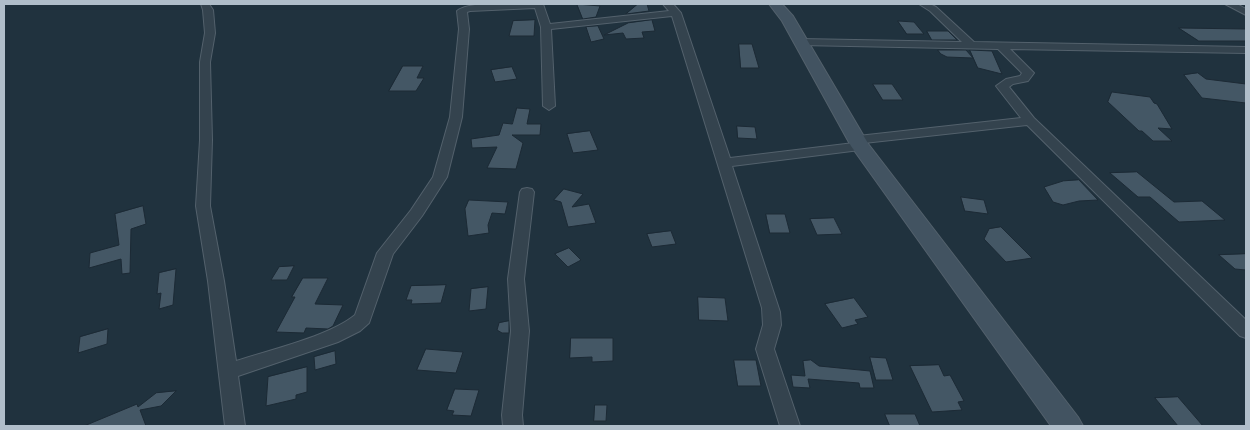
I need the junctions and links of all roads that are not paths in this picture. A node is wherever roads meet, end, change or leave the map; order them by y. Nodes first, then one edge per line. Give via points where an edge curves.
1 (205, 4) edge
2 (775, 4) edge
3 (923, 4) edge
4 (1230, 4) edge
5 (672, 8) edge
6 (1246, 12) edge
7 (546, 27) junction
8 (801, 42) junction
9 (971, 45) junction
10 (1001, 46) junction
11 (1246, 50) edge
12 (549, 106) dead end
13 (1030, 121) junction
14 (859, 143) junction
15 (725, 163) junction
16 (527, 192) dead end
17 (1246, 331) edge
18 (229, 371) junction
19 (235, 426) edge
20 (513, 426) edge
21 (790, 426) edge
22 (1068, 426) edge

1 - 18 street via 210,33 204,62 206,140 203,206
2 - 8 street
3 - 9 street via 933,9
4 - 6 street
5 - 7 street
5 - 15 street
7 - 12 street
7 - 18 street via 536,4 462,11 464,29 456,118 440,178 385,253 363,318 331,337
8 - 9 street
8 - 14 street
9 - 10 street
10 - 11 street
10 - 13 street via 1028,73 1024,79 1002,86
13 - 14 street
13 - 17 street
14 - 15 street
14 - 22 street
15 - 21 street via 772,314 765,349
16 - 20 street via 516,279 520,331
18 - 19 street

